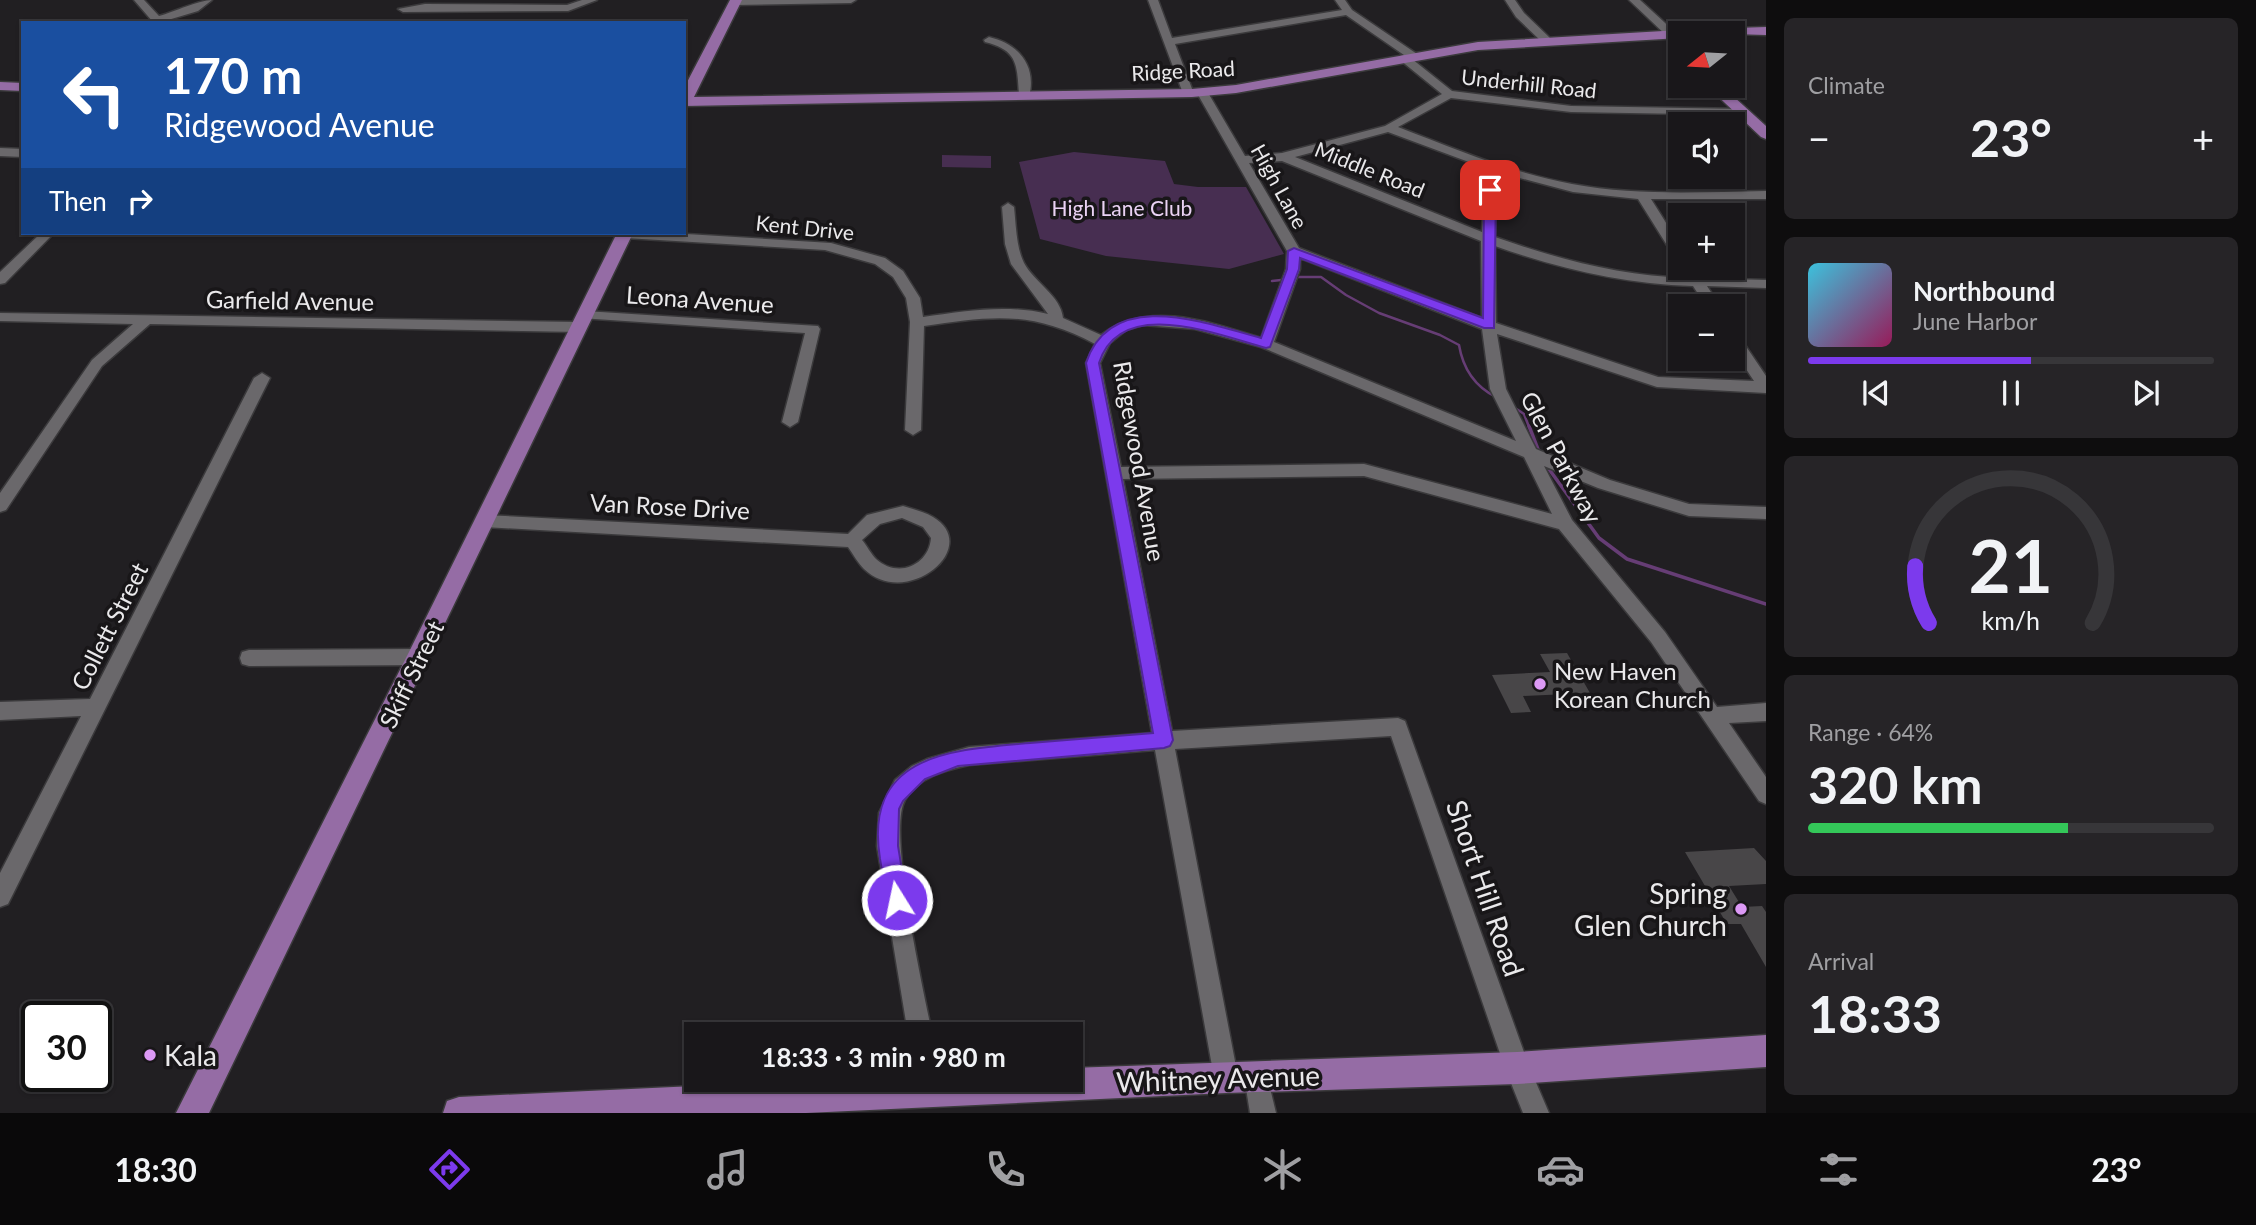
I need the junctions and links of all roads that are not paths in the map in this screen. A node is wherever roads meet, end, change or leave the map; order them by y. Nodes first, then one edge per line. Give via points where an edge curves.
1 (139, 0) edge
2 (207, 0) edge
3 (592, 0) edge
4 (851, 0) edge
5 (1153, 0) edge
6 (1340, 0) edge
7 (1510, 0) edge
8 (1634, 0) edge
9 (735, 1) edge
10 (402, 9) dead end
11 (1348, 12) junction
12 (152, 21) edge
13 (1766, 31) edge
14 (1745, 32) edge
15 (1668, 35) edge
16 (1668, 38) edge
17 (989, 40) dead end
18 (1546, 40) junction
19 (1167, 42) junction
20 (1409, 57) junction
21 (0, 86) edge
22 (21, 87) edge
23 (1196, 93) junction
24 (1449, 94) junction
25 (1025, 95) junction
26 (686, 98) edge
27 (1727, 98) edge
28 (686, 102) edge
29 (1743, 112) joint
30 (1745, 114) edge
31 (1389, 128) junction
32 (1766, 134) edge
33 (11, 153) edge
34 (1283, 157) junction
35 (1243, 160) junction
36 (0, 163) edge
37 (1491, 166) junction
38 (1642, 195) junction
39 (1766, 195) edge
40 (1008, 207) dead end
41 (46, 235) edge
42 (624, 235) edge
43 (656, 235) edge
44 (1668, 236) edge
45 (1488, 239) junction
46 (1294, 251) junction
47 (0, 280) edge
48 (1697, 282) junction
49 (1766, 284) edge
50 (1705, 294) edge
51 (0, 317) edge
52 (1056, 318) junction
53 (146, 320) junction
54 (582, 321) junction
55 (917, 322) junction
56 (1489, 326) junction
57 (1102, 342) junction
58 (1266, 344) junction
59 (1745, 356) edge
60 (262, 378) dead end
61 (1766, 388) edge
62 (790, 422) dead end
63 (913, 430) dead end
64 (1528, 453) junction
65 (1115, 473) junction
66 (0, 506) edge
67 (1766, 513) edge
68 (484, 521) junction
69 (1565, 524) junction
70 (853, 541) junction
71 (419, 657) junction
72 (249, 658) dead end
73 (96, 707) junction
74 (0, 711) edge
75 (1766, 712) edge
76 (1713, 716) junction
77 (1164, 740) junction
78 (1766, 794) edge
79 (0, 896) edge
80 (918, 1022) edge
81 (1766, 1051) edge
82 (1517, 1068) junction
83 (1241, 1076) junction
84 (1083, 1081) edge
85 (812, 1092) edge
86 (192, 1113) edge
87 (459, 1113) edge
88 (1263, 1113) edge
89 (1536, 1113) edge

1 - 12 street
2 - 12 street via 195,9
3 - 10 street via 568,8
4 - 9 street
5 - 19 street, High Lane
6 - 11 street
7 - 18 street
8 - 15 street
9 - 26 main road
11 - 19 street
11 - 20 street
13 - 14 main road
16 - 18 main road, Ridge Road
17 - 25 street via 1018,53
18 - 20 main road, Ridge Road
19 - 23 street, High Lane
20 - 23 main road, Ridge Road
20 - 24 street
21 - 22 main road
23 - 25 main road, Ridge Road
23 - 35 street, High Lane
24 - 29 street, Underhill Road via 1571,110
24 - 31 street, Underhill Road
25 - 28 main road, Ridge Road
27 - 29 main road
30 - 32 main road
31 - 34 street, Underhill Road
31 - 37 street
33 - 36 street
34 - 35 street, Middle Road
34 - 45 street, Middle Road
35 - 46 street, High Lane
37 - 38 street via 1573,188
37 - 45 street, Glen Parkway
38 - 39 street
38 - 44 street
40 - 52 street via 1018,264 1055,310
41 - 47 street
42 - 54 main road, Skiff Street
43 - 55 street, Kent Drive via 826,246 870,256 906,284 914,298
45 - 48 street, Middle Road via 1597,272
45 - 56 street, Glen Parkway
46 - 56 street
46 - 58 street, High Lane via 1293,269
48 - 49 street, Middle Road
48 - 50 street
51 - 53 street, Garfield Avenue
52 - 55 street via 1002,312
52 - 57 street
53 - 54 street, Garfield Avenue
53 - 66 street via 97,363
54 - 62 street, Leona Avenue via 813,329
54 - 68 main road, Skiff Street
55 - 63 street, Kent Drive
56 - 61 street via 1657,382
56 - 64 street, Glen Parkway via 1498,389
57 - 58 street, Ridgewood Avenue via 1126,326 1169,320
57 - 65 street, Ridgewood Avenue via 1093,363
58 - 64 street, Ridgewood Avenue
59 - 61 street
60 - 73 street, Collett Street
64 - 67 street, Ridgewood Avenue via 1604,484 1689,510
64 - 69 street, Glen Parkway
65 - 69 street via 1364,470
65 - 77 street, Ridgewood Avenue
68 - 70 street, Van Rose Drive
68 - 71 main road, Skiff Street
69 - 76 street, Glen Parkway via 1658,637
70 - 70 street via 868,564 897,576 928,568 942,546 931,523 903,512 873,519
71 - 72 street
71 - 86 main road, Skiff Street
73 - 74 street
73 - 79 street, Collett Street
75 - 76 street
76 - 78 street, Glen Parkway
77 - 80 street via 957,758 936,764 895,795 888,846
77 - 82 street, Short Hill Road via 1398,727
77 - 83 street, Ridgewood Avenue
81 - 82 main road, Whitney Avenue
82 - 83 main road, Whitney Avenue
82 - 89 street, Short Hill Road
83 - 84 main road, Whitney Avenue
83 - 88 street, Ridgewood Avenue
85 - 87 main road, Whitney Avenue

